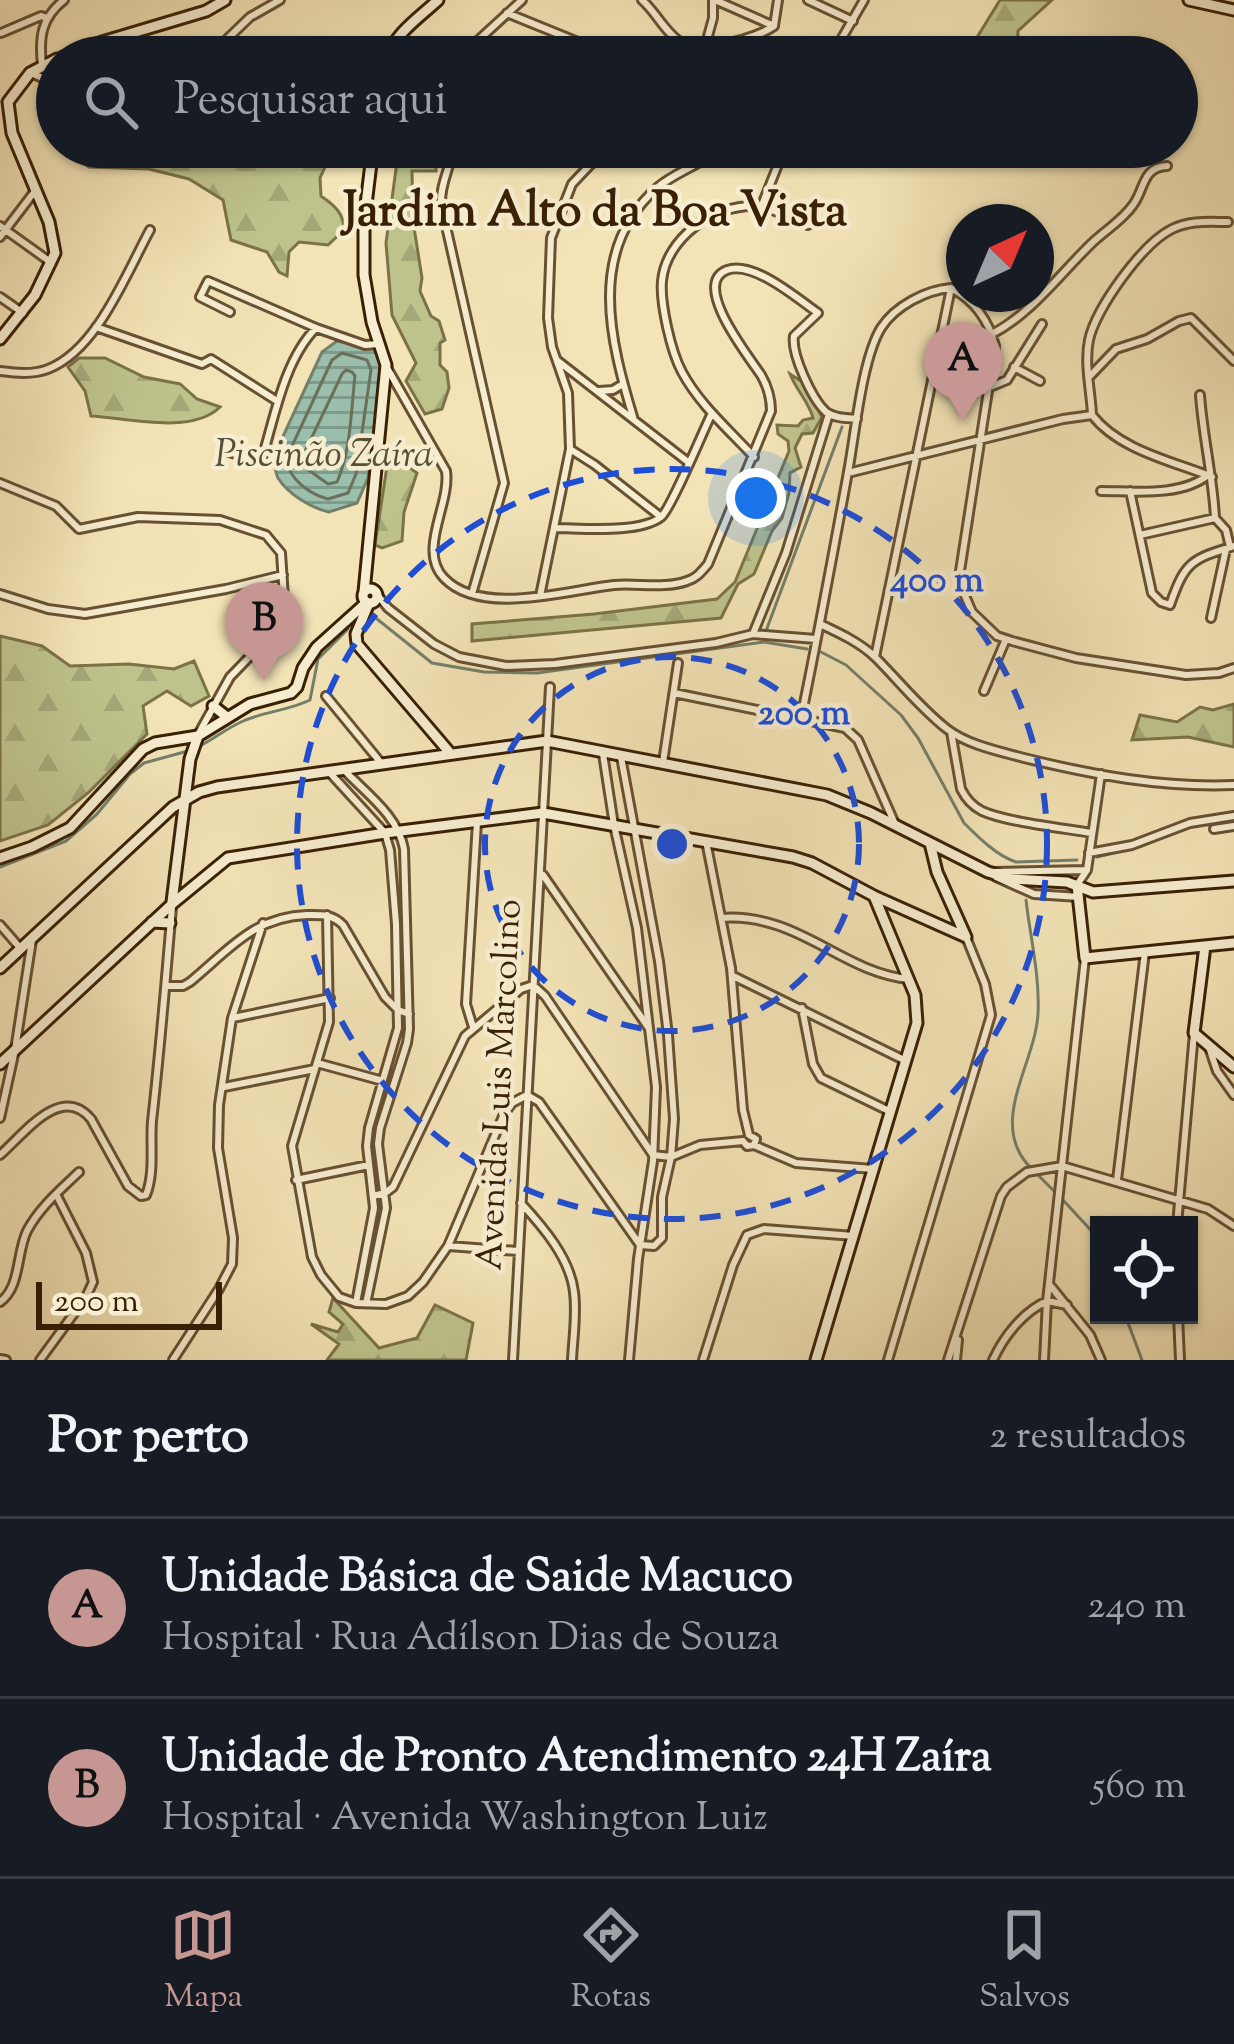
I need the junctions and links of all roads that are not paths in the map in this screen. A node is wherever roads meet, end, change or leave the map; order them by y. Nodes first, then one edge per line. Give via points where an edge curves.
1 (64, 0) edge
2 (225, 0) edge
3 (280, 0) edge
4 (438, 0) edge
5 (522, 0) edge
6 (642, 0) edge
7 (714, 0) edge
8 (778, 0) edge
9 (808, 0) edge
10 (864, 0) edge
11 (1189, 0) edge
12 (1216, 3) edge
13 (1234, 10) edge
14 (507, 13) junction
15 (47, 18) junction
16 (853, 21) junction
17 (775, 26) junction
18 (1, 33) edge
19 (42, 36) edge
20 (121, 36) edge
21 (230, 36) edge
22 (400, 36) edge
23 (482, 36) edge
24 (563, 36) edge
25 (673, 36) edge
26 (708, 36) edge
27 (755, 36) edge
28 (844, 36) edge
29 (36, 69) edge
30 (30, 73) junction
31 (36, 75) edge
32 (4, 100) edge
33 (371, 168) edge
34 (447, 168) edge
35 (587, 168) edge
36 (691, 168) edge
37 (777, 168) edge
38 (1155, 168) edge
39 (35, 191) junction
40 (762, 206) junction
41 (1228, 222) dead end
42 (808, 225) dead end
43 (150, 230) dead end
44 (2, 232) edge
45 (52, 263) junction
46 (946, 290) edge
47 (0, 297) edge
48 (230, 312) dead end
49 (946, 312) edge
50 (978, 312) edge
51 (22, 313) junction
52 (1042, 324) dead end
53 (96, 327) junction
54 (316, 328) junction
55 (992, 334) junction
56 (0, 339) edge
57 (379, 344) junction
58 (557, 361) junction
59 (1234, 361) edge
60 (386, 365) junction
61 (1014, 368) junction
62 (0, 371) edge
63 (1090, 376) junction
64 (564, 380) junction
65 (1040, 381) dead end
66 (586, 382) junction
67 (623, 384) junction
68 (990, 387) junction
69 (598, 391) junction
70 (1200, 395) dead end
71 (277, 401) junction
72 (712, 413) junction
73 (830, 414) junction
74 (1092, 415) junction
75 (856, 419) junction
76 (634, 420) junction
77 (980, 441) junction
78 (569, 449) junction
79 (229, 452) dead end
80 (917, 456) junction
81 (754, 457) junction
82 (688, 462) junction
83 (848, 473) junction
84 (1210, 476) junction
85 (0, 483) edge
86 (1101, 491) dead end
87 (1130, 491) junction
88 (661, 517) junction
89 (1215, 518) junction
90 (554, 529) junction
91 (1140, 535) junction
92 (1230, 547) edge
93 (283, 575) junction
94 (0, 594) edge
95 (472, 594) junction
96 (540, 596) junction
97 (368, 599) junction
98 (1211, 618) dead end
99 (820, 624) junction
100 (753, 634) junction
101 (816, 639) junction
102 (1006, 639) junction
103 (874, 657) junction
104 (678, 663) dead end
105 (1234, 668) edge
106 (550, 687) dead end
107 (984, 691) dead end
108 (674, 693) junction
109 (326, 696) dead end
110 (213, 706) junction
111 (227, 717) junction
112 (801, 718) junction
113 (951, 732) junction
114 (195, 741) junction
115 (547, 741) junction
116 (603, 750) junction
117 (450, 753) junction
118 (621, 754) junction
119 (663, 762) junction
120 (381, 763) junction
121 (342, 768) junction
122 (327, 770) junction
123 (1102, 774) junction
124 (1234, 785) edge
125 (183, 801) junction
126 (542, 814) junction
127 (1234, 816) edge
128 (477, 822) junction
129 (614, 825) junction
130 (895, 825) junction
131 (1234, 826) edge
132 (633, 828) junction
133 (1214, 829) dead end
134 (400, 832) junction
135 (385, 833) junction
136 (1092, 833) junction
137 (706, 841) junction
138 (930, 843) junction
139 (949, 853) junction
140 (1089, 853) junction
141 (0, 858) edge
142 (176, 870) junction
143 (1087, 870) junction
144 (937, 872) junction
145 (988, 872) junction
146 (541, 873) junction
147 (199, 879) junction
148 (1234, 881) edge
149 (174, 888) junction
150 (1078, 891) junction
151 (1093, 892) junction
152 (874, 896) junction
153 (172, 904) junction
154 (327, 915) junction
155 (1082, 915) junction
156 (722, 918) junction
157 (959, 921) junction
158 (152, 922) junction
159 (170, 923) junction
160 (263, 923) junction
161 (936, 924) junction
162 (0, 925) edge
163 (245, 936) junction
164 (966, 937) junction
165 (32, 940) junction
166 (1234, 943) edge
167 (1205, 946) junction
168 (254, 951) junction
169 (1145, 952) junction
170 (17, 953) junction
171 (1085, 958) junction
172 (0, 968) edge
173 (732, 976) junction
174 (27, 978) junction
175 (909, 979) junction
176 (533, 985) junction
177 (166, 986) junction
178 (329, 998) junction
179 (802, 1009) junction
180 (398, 1010) junction
181 (410, 1014) junction
182 (232, 1018) junction
183 (473, 1027) junction
184 (650, 1030) junction
185 (1194, 1033) junction
186 (1208, 1044) junction
187 (15, 1050) junction
188 (907, 1061) junction
189 (0, 1064) edge
190 (316, 1066) junction
191 (1234, 1067) edge
192 (384, 1081) junction
193 (222, 1088) junction
194 (527, 1095) junction
195 (1234, 1095) edge
196 (891, 1112) junction
197 (0, 1118) edge
198 (746, 1138) junction
199 (0, 1155) edge
200 (653, 1155) junction
201 (671, 1156) junction
202 (369, 1165) junction
203 (1062, 1166) junction
204 (873, 1168) junction
205 (79, 1172) dead end
206 (296, 1180) junction
207 (1117, 1180) junction
208 (385, 1193) junction
209 (56, 1194) junction
210 (374, 1196) junction
211 (1178, 1200) junction
212 (521, 1202) junction
213 (1177, 1216) edge
214 (1234, 1226) edge
215 (854, 1236) junction
216 (640, 1245) junction
217 (448, 1246) junction
218 (518, 1251) junction
219 (1049, 1284) junction
220 (1047, 1301) junction
221 (0, 1302) edge
222 (356, 1303) junction
223 (366, 1304) junction
224 (1067, 1305) junction
225 (1178, 1324) edge
226 (40, 1360) edge
227 (173, 1360) edge
228 (513, 1360) edge
229 (572, 1360) edge
230 (629, 1360) edge
231 (703, 1360) edge
232 (816, 1360) edge
233 (888, 1360) edge
234 (952, 1360) edge
235 (993, 1360) edge
236 (1044, 1360) edge
237 (1101, 1360) edge
238 (1180, 1360) edge

1 - 15 street
2 - 20 street
3 - 21 street
4 - 22 street
5 - 14 street
6 - 25 street
7 - 17 street
7 - 26 street
8 - 17 street
9 - 16 street
10 - 16 street
11 - 12 street
12 - 13 street
14 - 23 street
14 - 24 street
15 - 18 street
15 - 19 street
16 - 28 street
17 - 27 street
29 - 30 street
30 - 31 street
30 - 32 street
32 - 39 street
33 - 57 street via 364,275
34 - 95 street via 441,204 504,483
35 - 58 street via 572,184 551,238 548,318
36 - 67 street via 654,190 621,233 610,316
37 - 40 street
38 - 55 street via 1123,217
39 - 44 street
39 - 45 street via 54,239
40 - 42 street
40 - 72 street via 702,222 676,246 663,274 680,367
41 - 63 street via 1184,224 1149,247 1093,326
43 - 53 street
44 - 45 street
45 - 51 street
46 - 75 street via 923,294 882,326
47 - 51 street
48 - 54 street via 200,296 208,280
49 - 80 street
50 - 55 street
51 - 56 street
52 - 61 street
53 - 62 street via 48,369
53 - 71 street via 202,364 211,359
54 - 57 street
54 - 71 street
55 - 68 street
57 - 60 street
58 - 64 street
58 - 66 street
59 - 63 street via 1191,318 1115,350
60 - 95 street via 446,471 434,551 439,570
60 - 97 street
61 - 65 street
61 - 68 street
63 - 74 street
64 - 66 street
64 - 78 street
66 - 69 street
67 - 69 street
67 - 76 street
68 - 77 street
69 - 76 street
70 - 84 street
71 - 79 street via 260,458
72 - 81 street
72 - 82 street
73 - 75 street
73 - 81 street via 792,345 818,313 752,271 722,273 715,283 719,305 770,397
73 - 100 street
74 - 77 street
74 - 84 street via 1119,440
75 - 83 street
76 - 82 street
77 - 80 street
77 - 102 street via 961,584 978,620
78 - 88 street
78 - 90 street
80 - 83 street
80 - 103 street
81 - 96 street via 714,554 692,580
82 - 88 street
83 - 99 street
84 - 87 street
84 - 89 street
85 - 93 street via 56,506 79,529 138,517 238,524 275,544
86 - 87 street
87 - 91 street
88 - 90 street
89 - 91 street
89 - 92 street
90 - 96 street
91 - 92 street via 1153,593 1170,605 1189,565
92 - 98 street
93 - 94 street via 85,614
93 - 110 street via 275,626
95 - 96 street
97 - 100 street via 458,658 506,666
97 - 111 street via 317,647 291,693
97 - 117 street via 357,644
99 - 101 street
99 - 103 street
100 - 101 street
101 - 112 street
102 - 105 street via 1186,675
102 - 107 street
103 - 113 street
104 - 108 street
106 - 115 street, Avenida Luis Marcolino
108 - 112 street
108 - 119 street
109 - 120 street
110 - 111 street
110 - 114 street
111 - 114 street
112 - 130 street via 853,733
113 - 123 street
113 - 136 street via 961,789 978,809
114 - 125 street
114 - 141 street via 143,749 70,828
115 - 116 street
115 - 117 street
115 - 126 street, Avenida Luis Marcolino
116 - 118 street
116 - 129 street
117 - 120 street
118 - 119 street
118 - 132 street
119 - 130 street via 827,795
120 - 121 street
121 - 122 street
121 - 134 street
122 - 125 street via 208,788
122 - 135 street
123 - 124 street
123 - 136 street
125 - 142 street
125 - 165 street
126 - 128 street
126 - 129 street
126 - 146 street, Avenida Luis Marcolino
127 - 140 street
128 - 134 street
128 - 183 street via 466,1004
129 - 132 street
129 - 184 street
130 - 138 street
131 - 133 street
132 - 137 street
132 - 201 street via 664,998
134 - 135 street
134 - 181 street
135 - 147 street via 243,854
135 - 180 street
136 - 140 street
137 - 152 street via 793,856
137 - 156 street
138 - 139 street
138 - 144 street
139 - 144 street
139 - 145 street
140 - 143 street
142 - 147 street
142 - 149 street
143 - 145 street
143 - 150 street
144 - 157 street
145 - 150 street
146 - 176 street, Avenida Luis Marcolino
146 - 184 street
147 - 149 street
147 - 153 street
148 - 151 street
149 - 153 street
150 - 151 street
150 - 155 street
151 - 155 street
152 - 161 street
152 - 175 street
153 - 158 street
153 - 159 street
154 - 160 street
154 - 178 street
154 - 180 street via 343,925
155 - 171 street
156 - 173 street
156 - 175 street via 786,927
157 - 161 street
157 - 164 street
158 - 159 street
158 - 187 street
159 - 177 street
160 - 163 street
160 - 168 street
161 - 164 street
162 - 170 street
163 - 168 street
163 - 177 street via 190,982
164 - 233 street via 991,1015
165 - 170 street
165 - 174 street
166 - 167 street
167 - 169 street
167 - 185 street
168 - 182 street
169 - 171 street
169 - 207 street
170 - 172 street
170 - 174 street
171 - 203 street
173 - 179 street
173 - 198 street
174 - 187 street
175 - 188 street via 918,1007
176 - 183 street
176 - 194 street, Avenida Luis Marcolino
176 - 200 street
177 - 199 street via 146,1195 128,1186 91,1119 72,1105 56,1107
178 - 182 street
178 - 190 street
179 - 188 street
179 - 196 street via 817,1073
180 - 181 street
180 - 192 street
181 - 208 street via 380,1128
182 - 193 street
183 - 208 street
184 - 200 street
185 - 186 street
185 - 211 street
186 - 191 street
186 - 195 street
187 - 189 street
187 - 197 street
188 - 196 street
190 - 192 street
190 - 193 street
190 - 206 street via 292,1147
192 - 202 street via 368,1128
193 - 227 street via 218,1148 232,1264
194 - 212 street, Avenida Luis Marcolino
194 - 216 street
194 - 217 street via 504,1114
196 - 204 street
198 - 201 street
198 - 204 street via 796,1163
200 - 201 street
200 - 216 street
201 - 216 street via 661,1242
202 - 206 street
202 - 210 street
203 - 207 street
203 - 219 street
203 - 234 street via 1027,1172 1001,1196
204 - 215 street
205 - 209 street
206 - 222 street via 316,1267 339,1297
207 - 211 street
208 - 210 street
208 - 223 street
209 - 221 street via 30,1226 12,1291
209 - 226 street via 92,1282
210 - 222 street
211 - 213 street
211 - 214 street
212 - 218 street, Avenida Luis Marcolino
212 - 229 street via 571,1278
215 - 231 street via 764,1228 747,1235
215 - 232 street
216 - 230 street
217 - 218 street
217 - 223 street via 408,1296
218 - 228 street, Avenida Luis Marcolino
219 - 220 street
219 - 224 street
220 - 224 street
220 - 235 street via 1023,1318
220 - 236 street
222 - 223 street
224 - 237 street
225 - 238 street

